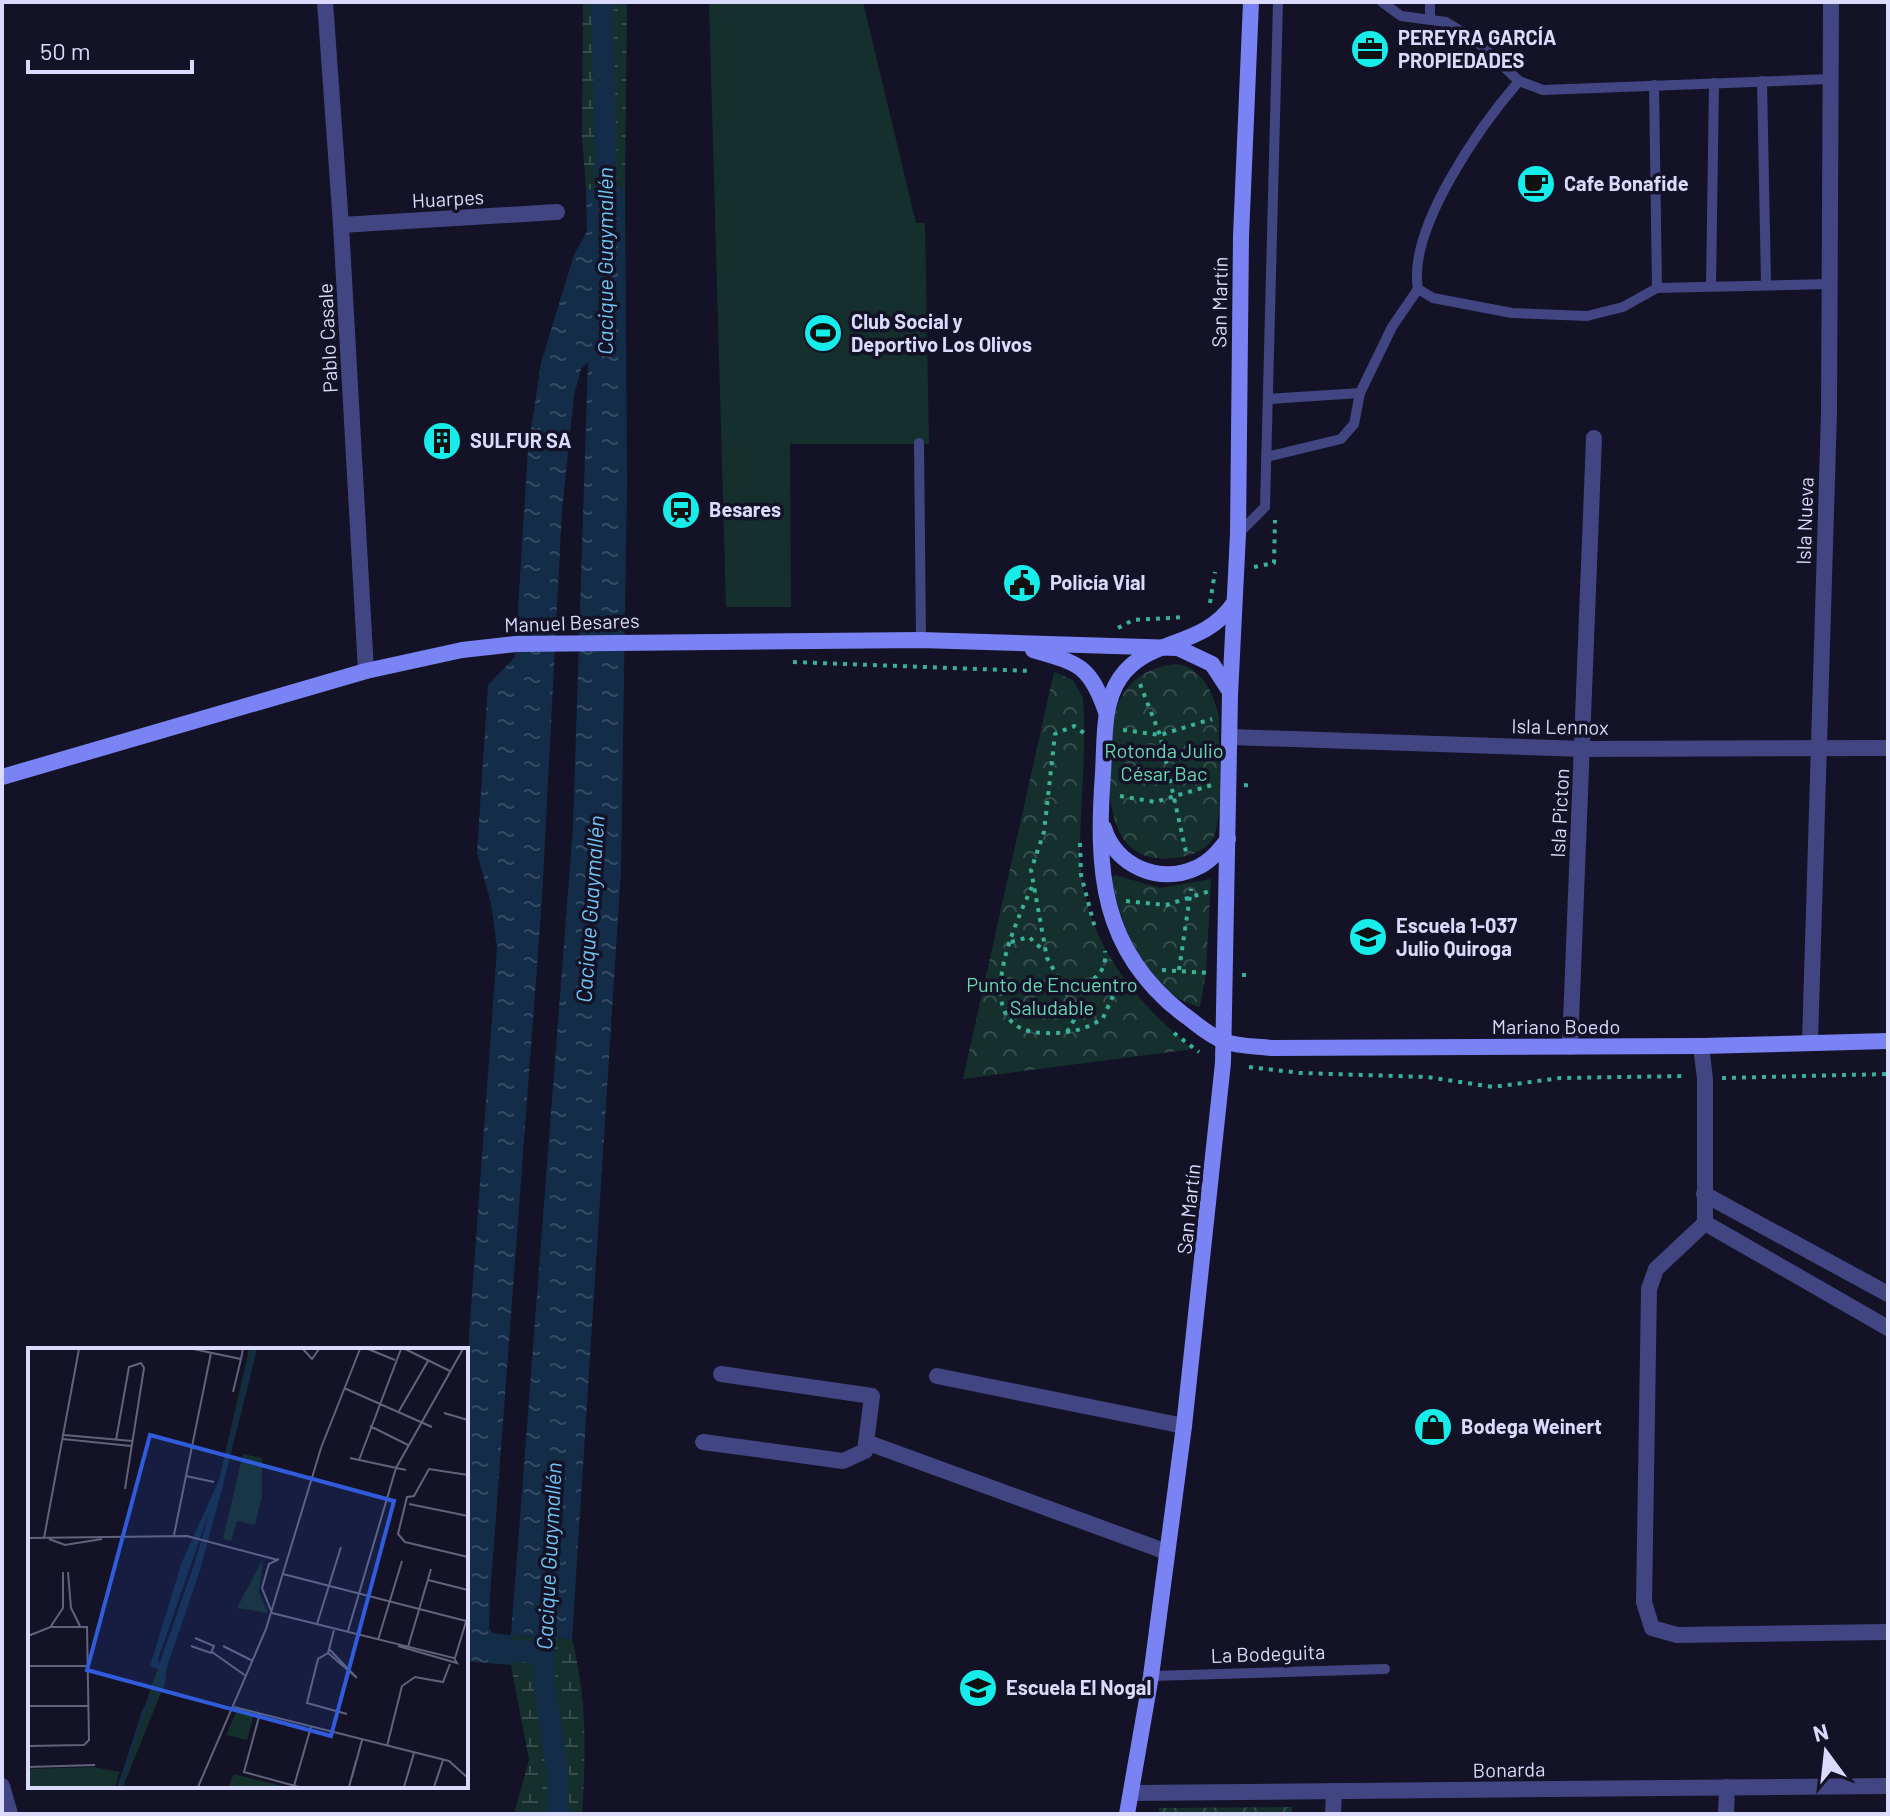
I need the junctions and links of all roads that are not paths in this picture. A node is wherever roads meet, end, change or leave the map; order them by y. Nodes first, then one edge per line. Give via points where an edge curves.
1 (325, 2) edge
2 (1251, 2) edge
3 (1278, 2) edge
4 (1382, 2) edge
5 (1430, 2) edge
6 (1831, 2) edge
7 (1430, 20) junction
8 (1829, 79) junction
9 (1519, 81) junction
10 (1762, 81) junction
11 (1714, 83) junction
12 (1654, 85) junction
13 (557, 212) dead end
14 (341, 225) junction
15 (1766, 283) junction
16 (1829, 284) junction
17 (1711, 286) junction
18 (1657, 288) junction
19 (1418, 289) junction
20 (1360, 393) junction
21 (1268, 399) junction
22 (1594, 438) dead end
23 (919, 443) dead end
24 (1266, 457) junction
25 (1238, 534) junction
26 (1234, 603) junction
27 (921, 640) junction
28 (1008, 643) junction
29 (1162, 647) junction
30 (366, 671) junction
31 (1230, 695) junction
32 (1106, 721) junction
33 (1231, 737) junction
34 (1888, 748) edge
35 (1583, 749) junction
36 (1817, 750) junction
37 (2, 777) edge
38 (1101, 800) junction
39 (1228, 839) junction
40 (1888, 1041) edge
41 (1224, 1042) junction
42 (1810, 1042) junction
43 (1701, 1046) junction
44 (1570, 1047) junction
45 (1704, 1194) junction
46 (1705, 1223) junction
47 (1888, 1294) edge
48 (1888, 1328) edge
49 (721, 1374) dead end
50 (937, 1376) dead end
51 (1184, 1426) junction
52 (703, 1442) dead end
53 (866, 1442) junction
54 (1167, 1552) junction
55 (1888, 1632) edge
56 (1385, 1669) dead end
57 (1151, 1676) junction
58 (2, 1786) edge
59 (1888, 1786) edge
60 (1727, 1787) junction
61 (1334, 1791) junction
62 (1131, 1793) junction
63 (10, 1814) edge
64 (1127, 1814) edge
65 (1333, 1814) edge
66 (1726, 1814) edge

1 - 14 street, Pablo Casale
2 - 25 main road, San Martín via 1241,236
3 - 21 lane
4 - 7 lane via 1401,16
5 - 7 lane
6 - 8 street, Isla Nueva
7 - 9 lane via 1446,22 1474,39
8 - 10 lane
8 - 16 street, Isla Nueva
9 - 12 lane via 1543,90
9 - 19 lane via 1458,163 1415,269
10 - 11 lane
10 - 15 lane
11 - 12 lane
11 - 17 lane
12 - 18 lane
13 - 14 street, Huarpes
14 - 30 street, Pablo Casale
15 - 16 lane
15 - 17 lane
16 - 36 street, Isla Nueva
17 - 18 lane
18 - 19 lane via 1623,307 1587,316 1512,313 1433,298
19 - 20 lane via 1392,327
20 - 21 lane
20 - 24 lane via 1354,424 1341,439
21 - 24 lane
22 - 35 street, Isla Picton
23 - 27 lane
24 - 25 lane via 1265,507
25 - 26 main road, San Martín
26 - 29 main road via 1212,629
26 - 31 main road, San Martín
27 - 28 main road, Manuel Besares
27 - 30 main road, Manuel Besares via 516,644
28 - 29 main road, Manuel Besares
28 - 32 main road via 1081,667 1094,680
29 - 31 main road via 1208,660
29 - 32 main road via 1121,677
30 - 37 main road, Manuel Besares
31 - 33 main road, San Martín
32 - 38 main road
33 - 35 street, Isla Lennox
33 - 39 main road, San Martín
34 - 36 street, Isla Lennox
35 - 36 street, Isla Lennox
35 - 44 street, Isla Picton
36 - 42 street, Isla Nueva
38 - 39 main road via 1107,838 1125,860 1152,873 1190,871 1209,861
38 - 41 main road via 1106,897 1121,942 1143,976 1172,1005
39 - 41 main road, San Martín
40 - 42 main road, Mariano Boedo
41 - 44 main road, Mariano Boedo via 1272,1048
41 - 51 main road, San Martín
42 - 43 main road, Mariano Boedo
43 - 44 main road, Mariano Boedo
43 - 45 street
45 - 46 street
45 - 47 street
46 - 48 street
46 - 55 street via 1656,1269 1649,1289 1644,1602 1652,1628 1677,1635
49 - 53 street via 872,1396
50 - 51 street
51 - 54 main road, San Martín
52 - 53 street via 843,1461 865,1451
53 - 54 street
54 - 57 main road, San Martín
56 - 57 lane, La Bodeguita
57 - 62 main road, San Martín
58 - 63 street
59 - 60 street, Bonarda
60 - 61 street, Bonarda
60 - 66 street
61 - 62 street, Bonarda
61 - 65 street
62 - 64 main road, San Martín

